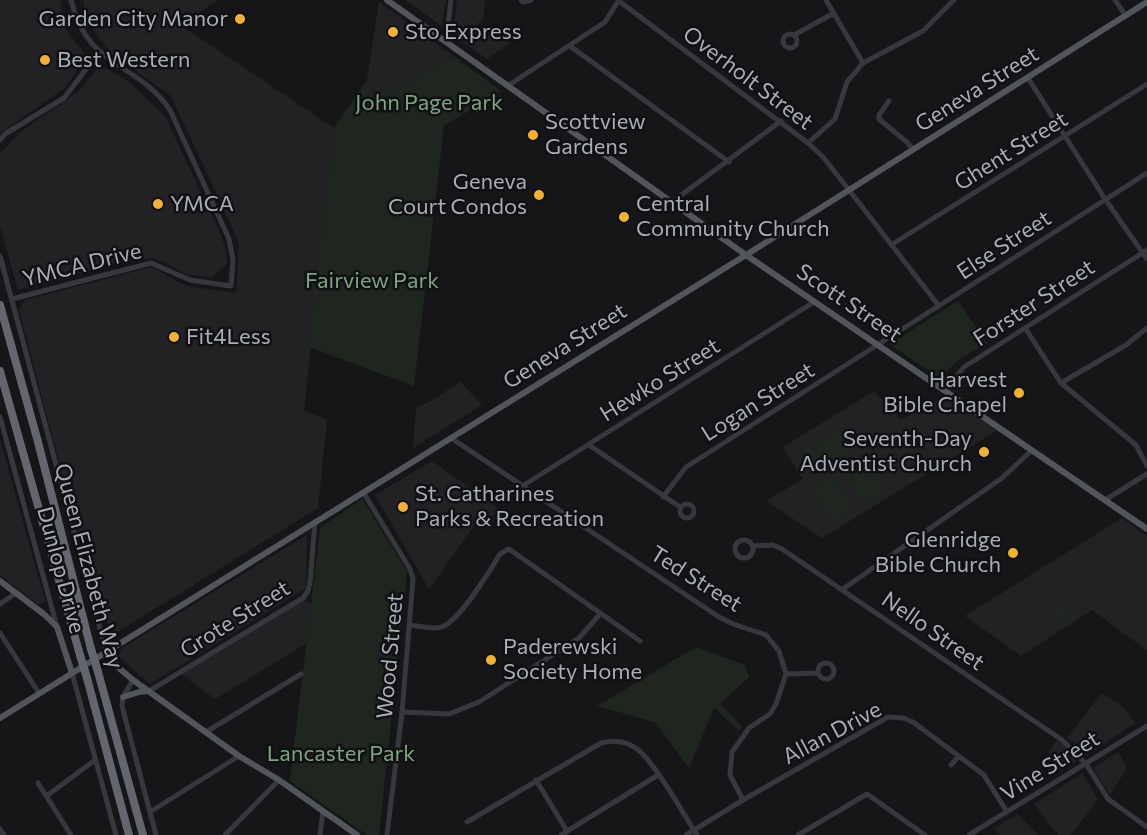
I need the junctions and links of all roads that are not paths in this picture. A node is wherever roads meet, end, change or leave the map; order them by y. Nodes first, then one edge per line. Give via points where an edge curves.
1 (71, 0) edge
2 (389, 0) edge
3 (451, 0) edge
4 (521, 0) edge
5 (531, 0) edge
6 (826, 0) edge
7 (954, 0) edge
8 (1116, 0) edge
9 (619, 1) edge
10 (1147, 2) edge
11 (834, 13) junction
12 (1126, 16) junction
13 (794, 35) dead end
14 (446, 41) junction
15 (570, 46) junction
16 (97, 50) junction
17 (863, 63) junction
18 (1028, 78) junction
19 (1147, 84) edge
20 (509, 86) junction
21 (889, 101) dead end
22 (782, 121) junction
23 (1065, 136) junction
24 (0, 140) edge
25 (808, 143) junction
26 (913, 150) junction
27 (729, 162) junction
28 (1147, 173) edge
29 (849, 190) junction
30 (1105, 199) junction
31 (672, 202) junction
32 (891, 244) junction
33 (1144, 252) edge
34 (746, 255) junction
35 (0, 256) edge
36 (1147, 260) edge
37 (12, 299) junction
38 (814, 302) junction
39 (0, 305) edge
40 (939, 306) junction
41 (1025, 328) junction
42 (1147, 328) edge
43 (879, 345) junction
44 (0, 372) edge
45 (1060, 383) junction
46 (945, 390) junction
47 (0, 417) edge
48 (451, 438) junction
49 (589, 445) junction
50 (1032, 450) junction
51 (1147, 466) edge
52 (1147, 474) edge
53 (524, 486) junction
54 (363, 492) junction
55 (663, 497) junction
56 (1105, 500) junction
57 (681, 507) dead end
58 (315, 522) junction
59 (1147, 529) edge
60 (753, 546) dead end
61 (0, 581) edge
62 (843, 589) junction
63 (15, 593) junction
64 (0, 604) edge
65 (600, 614) junction
66 (409, 625) junction
67 (57, 627) junction
68 (0, 633) edge
69 (640, 641) dead end
70 (106, 651) junction
71 (72, 673) junction
72 (818, 673) dead end
73 (301, 674) dead end
74 (786, 674) junction
75 (134, 681) junction
76 (149, 691) junction
77 (39, 693) junction
78 (123, 697) junction
79 (402, 712) junction
80 (0, 718) edge
81 (1147, 726) edge
82 (206, 732) junction
83 (239, 756) junction
84 (959, 756) junction
85 (95, 760) junction
86 (1086, 764) junction
87 (951, 765) dead end
88 (658, 775) junction
89 (279, 780) junction
90 (536, 780) junction
91 (38, 783) dead end
92 (48, 795) junction
93 (743, 800) junction
94 (323, 810) junction
95 (150, 812) junction
96 (1007, 812) junction
97 (467, 822) dead end
98 (1147, 827) edge
99 (0, 829) edge
100 (567, 831) junction
101 (115, 833) edge
102 (695, 833) edge
103 (228, 834) edge
104 (4, 835) edge
105 (71, 835) edge
106 (109, 835) edge
107 (127, 835) edge
108 (143, 835) edge
109 (156, 835) edge
110 (320, 835) edge
111 (357, 835) edge
112 (387, 835) edge
113 (561, 835) edge
114 (686, 835) edge
115 (798, 835) edge
116 (925, 835) edge
117 (969, 835) edge

1 - 16 street via 80,28
2 - 14 main road, Scott Street
3 - 14 street
4 - 5 street
6 - 11 street
7 - 17 street via 923,31
8 - 12 street
9 - 15 street via 605,22
9 - 22 street, Overholt Street
10 - 12 main road, Geneva Street
11 - 13 street
11 - 17 street
12 - 18 main road, Geneva Street
14 - 20 main road, Scott Street
15 - 20 street
15 - 27 street
16 - 24 street via 64,98
16 - 37 street, YMCA Drive via 159,95 170,110 229,239 233,260 231,286 197,282 151,263
17 - 25 street via 847,82 835,118
18 - 23 street
18 - 26 main road, Geneva Street
19 - 23 street, Ghent Street
20 - 31 main road, Scott Street
21 - 26 street via 879,119
22 - 25 street, Overholt Street
22 - 27 street
23 - 30 street
23 - 32 street, Ghent Street
25 - 29 street, Overholt Street
26 - 29 main road, Geneva Street
27 - 31 street
28 - 30 street, Else Street
29 - 32 street, Overholt Street
29 - 34 main road, Geneva Street
30 - 33 street
30 - 40 street, Else Street
31 - 34 main road, Scott Street
32 - 40 street, Overholt Street
33 - 36 street
33 - 41 street, Forster Street
34 - 38 main road, Scott Street
34 - 48 main road, Geneva Street
35 - 37 street
37 - 70 street
38 - 43 main road, Scott Street
38 - 49 street, Hewko Street
39 - 108 highway, Queen Elizabeth Way, bridge
40 - 43 street, Else Street
41 - 45 street
41 - 46 street, Forster Street via 964,367
42 - 45 street via 1126,345
43 - 46 main road, Scott Street
43 - 55 street, Logan Street via 686,467
44 - 107 highway, Queen Elizabeth Way, bridge
45 - 51 street via 1136,445
46 - 50 main road, Scott Street
47 - 67 street, Dunlop Drive
48 - 53 street, Ted Street
48 - 54 main road, Geneva Street
49 - 53 street, Hewko Street
49 - 55 street
50 - 56 main road, Scott Street
50 - 62 street via 1002,478
52 - 56 street
53 - 74 street, Ted Street via 719,617 766,635 779,651
54 - 58 main road, Geneva Street
54 - 66 street, Wood Street via 410,569 413,579
55 - 57 street
56 - 59 main road, Scott Street
58 - 70 main road, Geneva Street
58 - 76 street, Grote Street via 310,582 303,598
60 - 62 street, Nello Street via 773,545 782,549
61 - 63 main road
62 - 86 street, Nello Street via 1062,740
63 - 64 street
63 - 67 main road
65 - 66 street via 509,549 500,554 449,623 440,628
65 - 69 street
65 - 79 street via 579,638 478,702 449,714
66 - 79 street, Wood Street
67 - 71 main road, Dunlop Drive
68 - 77 street
70 - 71 main road, Geneva Street
70 - 75 main road
71 - 77 main road, Geneva Street
71 - 85 street, Dunlop Drive
72 - 74 street
73 - 82 street
74 - 93 street via 770,714 749,728 732,752 730,774
75 - 76 main road
75 - 78 street
76 - 78 main road
76 - 82 main road
77 - 80 main road, Geneva Street
78 - 95 street via 122,706
79 - 112 street, Wood Street
81 - 86 street, Vine Street
82 - 83 main road
83 - 89 main road
83 - 95 street
84 - 87 street
84 - 93 street, Allan Drive via 913,722 888,717
84 - 96 street, Allan Drive via 984,775
85 - 92 street
85 - 101 street, Dunlop Drive
86 - 96 street, Vine Street
86 - 98 street, Nello Street via 1108,800
88 - 90 street via 637,748 610,741
88 - 100 street
88 - 102 street
89 - 94 main road
89 - 103 street
90 - 97 street
90 - 100 street
91 - 92 street
92 - 105 street
93 - 102 street, Allan Drive
94 - 110 street
94 - 111 main road
95 - 109 street
96 - 117 street, Vine Street
99 - 104 street
100 - 113 street
101 - 106 street
102 - 114 street, Allan Drive
115 - 116 street via 867,794

